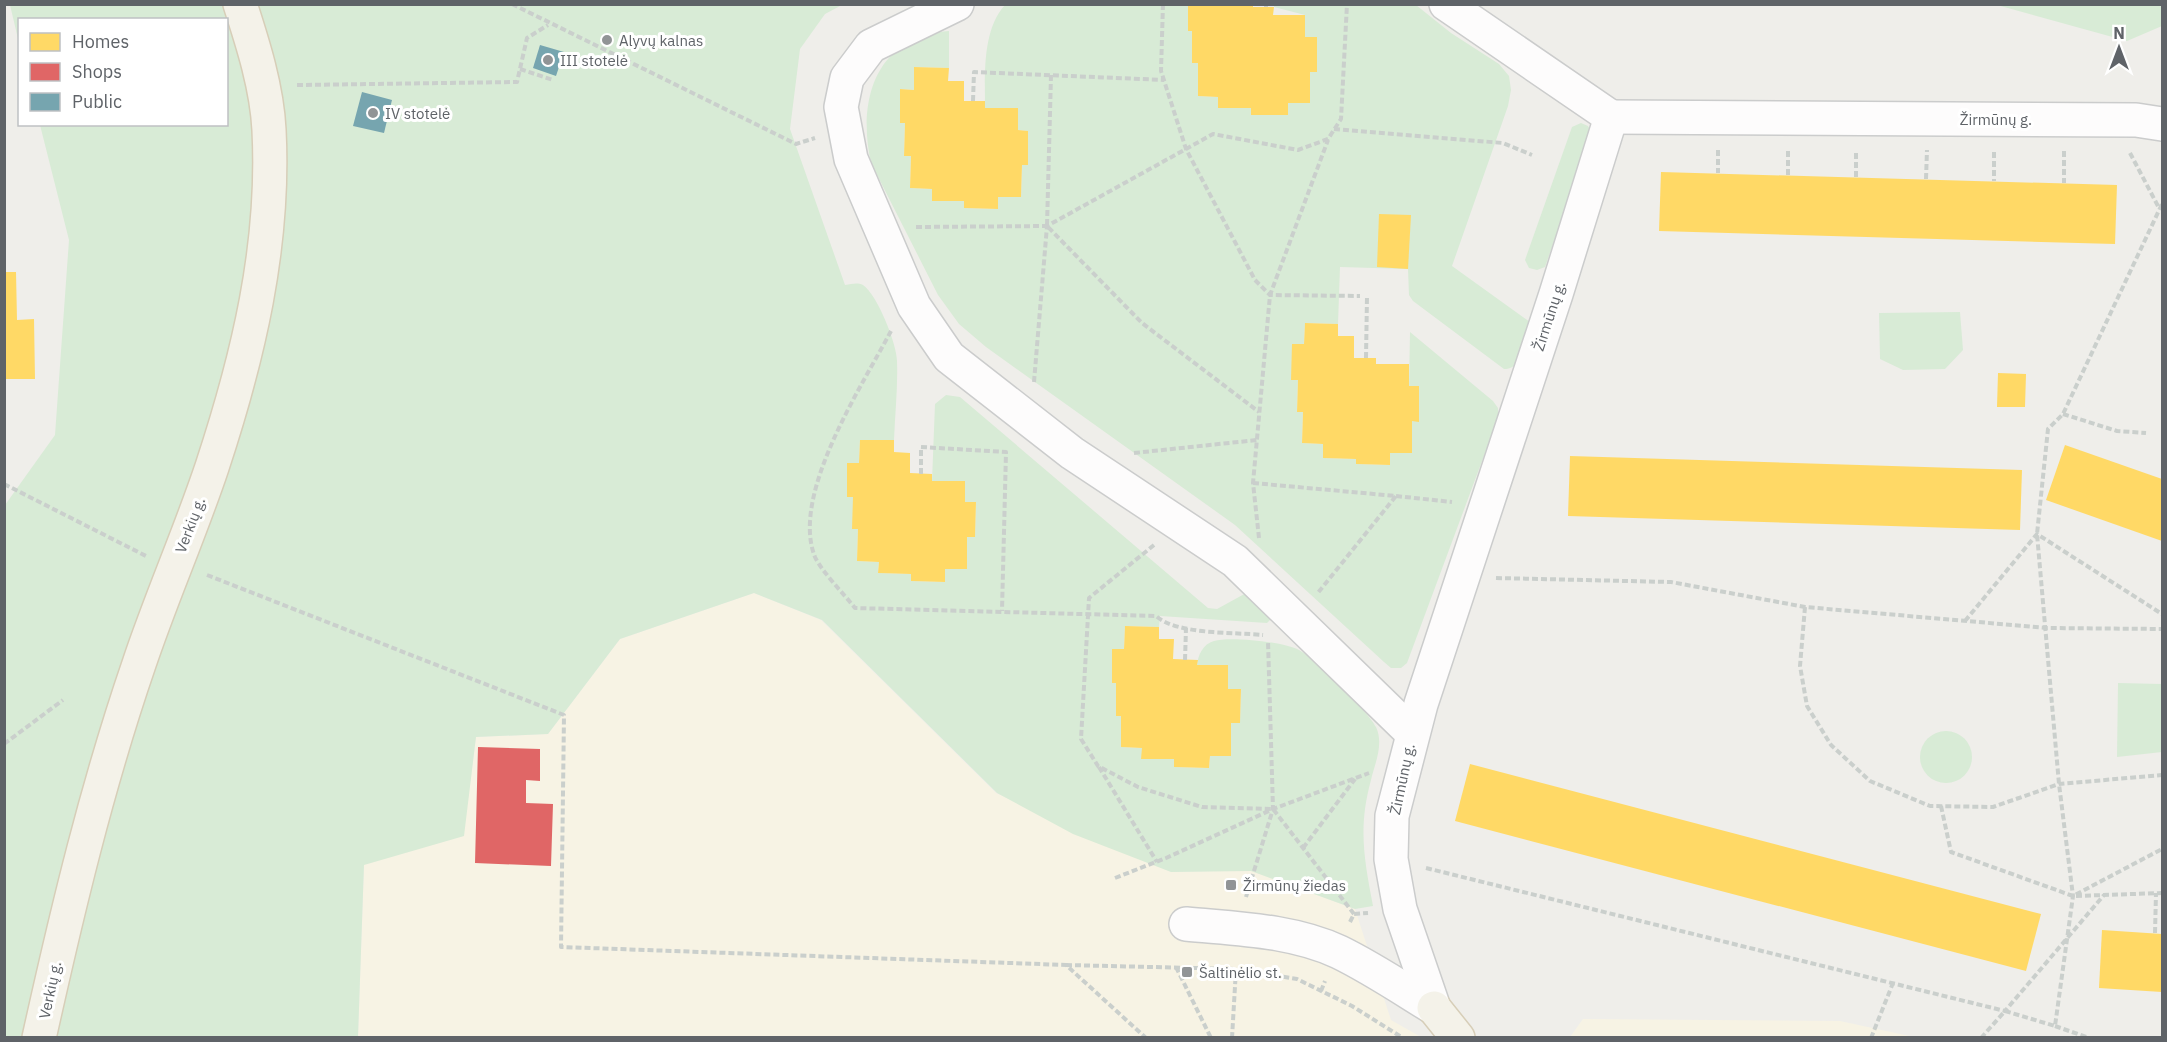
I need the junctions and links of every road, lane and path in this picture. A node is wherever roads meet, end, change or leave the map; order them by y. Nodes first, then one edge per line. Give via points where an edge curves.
1 (240, 4) edge
2 (512, 4) edge
3 (957, 4) edge
4 (1163, 4) edge
5 (1347, 4) edge
6 (1446, 4) edge
7 (549, 24) junction
8 (520, 69) junction
9 (1051, 75) junction
10 (553, 80) dead end
11 (1164, 80) junction
12 (292, 85) dead end
13 (973, 101) dead end
14 (1611, 117) junction
15 (2112, 120) junction
16 (2163, 124) edge
17 (844, 127) junction
18 (1334, 129) junction
19 (1328, 139) junction
20 (1186, 149) junction
21 (1532, 155) dead end
22 (2161, 206) edge
23 (1047, 226) junction
24 (881, 227) junction
25 (1270, 295) junction
26 (910, 296) junction
27 (1360, 296) dead end
28 (1367, 297) dead end
29 (1366, 358) dead end
30 (1259, 413) junction
31 (2063, 414) junction
32 (1031, 420) junction
33 (2146, 433) dead end
34 (1257, 440) junction
35 (1006, 452) junction
36 (1082, 459) junction
37 (921, 474) dead end
38 (1253, 483) junction
39 (4, 484) edge
40 (1396, 496) junction
41 (1487, 506) junction
42 (1179, 524) junction
43 (2037, 534) junction
44 (153, 559) dead end
45 (1248, 573) junction
46 (210, 576) dead end
47 (1462, 577) junction
48 (1805, 608) junction
49 (1002, 611) junction
50 (1089, 613) junction
51 (2163, 614) edge
52 (1296, 621) junction
53 (1965, 621) junction
54 (1186, 628) junction
55 (2047, 628) junction
56 (2163, 629) edge
57 (1185, 660) dead end
58 (63, 700) dead end
59 (4, 744) edge
60 (1409, 747) junction
61 (1098, 766) junction
62 (2163, 775) edge
63 (1357, 778) junction
64 (2059, 784) junction
65 (1941, 806) junction
66 (1273, 809) junction
67 (1303, 848) junction
68 (2163, 849) edge
69 (1157, 862) junction
70 (1420, 866) dead end
71 (1114, 878) dead end
72 (2156, 893) junction
73 (2163, 893) edge
74 (2104, 895) junction
75 (2073, 896) junction
76 (1354, 914) dead end
77 (1186, 924) dead end
78 (1237, 929) junction
79 (2155, 933) dead end
80 (2067, 939) junction
81 (1066, 964) junction
82 (1176, 967) junction
83 (1236, 969) junction
84 (1893, 983) junction
85 (1434, 1008) junction
86 (2005, 1011) junction
87 (2055, 1026) junction
88 (39, 1038) edge
89 (1146, 1038) edge
90 (1211, 1038) edge
91 (1232, 1038) edge
92 (1403, 1038) edge
93 (1458, 1038) edge
94 (1871, 1038) edge
95 (1981, 1038) edge
96 (2089, 1038) edge

1 - 88 main road, Verkių g. via 269,129 259,297 211,469 138,664 66,916
2 - 7 path
3 - 17 street via 871,46 847,78 841,106
4 - 11 path
5 - 18 path via 1341,119
6 - 14 street
7 - 8 path via 527,38
7 - 17 path via 795,144
8 - 10 path
8 - 12 path via 517,82
9 - 11 path
9 - 13 path via 974,72
9 - 23 path
11 - 20 path
14 - 15 street, Žirmūnų g.
14 - 41 street, Žirmūnų g.
15 - 16 street, Žirmūnų g.
15 - 22 path
17 - 24 street via 851,159
18 - 19 path
18 - 21 path via 1503,143
19 - 20 path via 1298,150 1213,134
19 - 25 path
20 - 23 path
20 - 25 path via 1255,280
22 - 31 path
23 - 24 path
23 - 30 path via 1142,322
23 - 32 path
24 - 26 street
25 - 27 path
25 - 30 path
26 - 32 street via 949,357
26 - 49 path via 826,454 808,518 815,558 855,608
28 - 29 path
30 - 34 path
31 - 33 path via 2117,431
31 - 43 path via 2048,429
32 - 35 path
32 - 36 street
34 - 36 path
34 - 38 path
35 - 37 path via 921,447
35 - 49 path
36 - 42 street
38 - 40 path
38 - 45 path via 1261,559
39 - 44 path
40 - 41 path
40 - 52 path
41 - 47 street, Žirmūnų g.
42 - 45 street
42 - 50 path via 1089,598
43 - 51 path
43 - 53 path
43 - 55 path
45 - 52 street
46 - 81 path via 564,715 561,947
47 - 48 path via 1671,582
47 - 60 street, Žirmūnų g.
48 - 53 path
48 - 65 path via 1800,666 1807,706 1831,745 1870,781 1930,806
49 - 50 path
50 - 54 path via 1156,616 1165,624
50 - 61 path via 1081,739
52 - 60 street
53 - 55 path
54 - 57 path
54 - 66 path via 1268,635
55 - 56 path
55 - 64 path
58 - 59 path
60 - 63 path
60 - 85 street, Žirmūnų g. via 1392,816 1390,859 1400,909
61 - 66 path via 1138,787 1202,807
61 - 69 path
62 - 64 path
63 - 66 path
63 - 67 path
64 - 65 path via 1993,807
64 - 75 path
65 - 75 path via 1951,852
66 - 67 path
66 - 69 path
66 - 78 path
67 - 76 path
68 - 75 path
69 - 71 path
70 - 84 path
72 - 73 path
72 - 74 path
72 - 79 path
74 - 75 path
74 - 80 path
75 - 80 path
77 - 78 street
78 - 85 street via 1284,935 1337,951
80 - 86 path
80 - 87 path
81 - 82 path
81 - 89 path
82 - 83 path
82 - 90 path
83 - 91 path
83 - 92 path via 1297,979 1352,1006
84 - 86 path
84 - 94 path
85 - 93 main road, Žirmūnų g.
86 - 87 path
86 - 95 path
87 - 96 path

